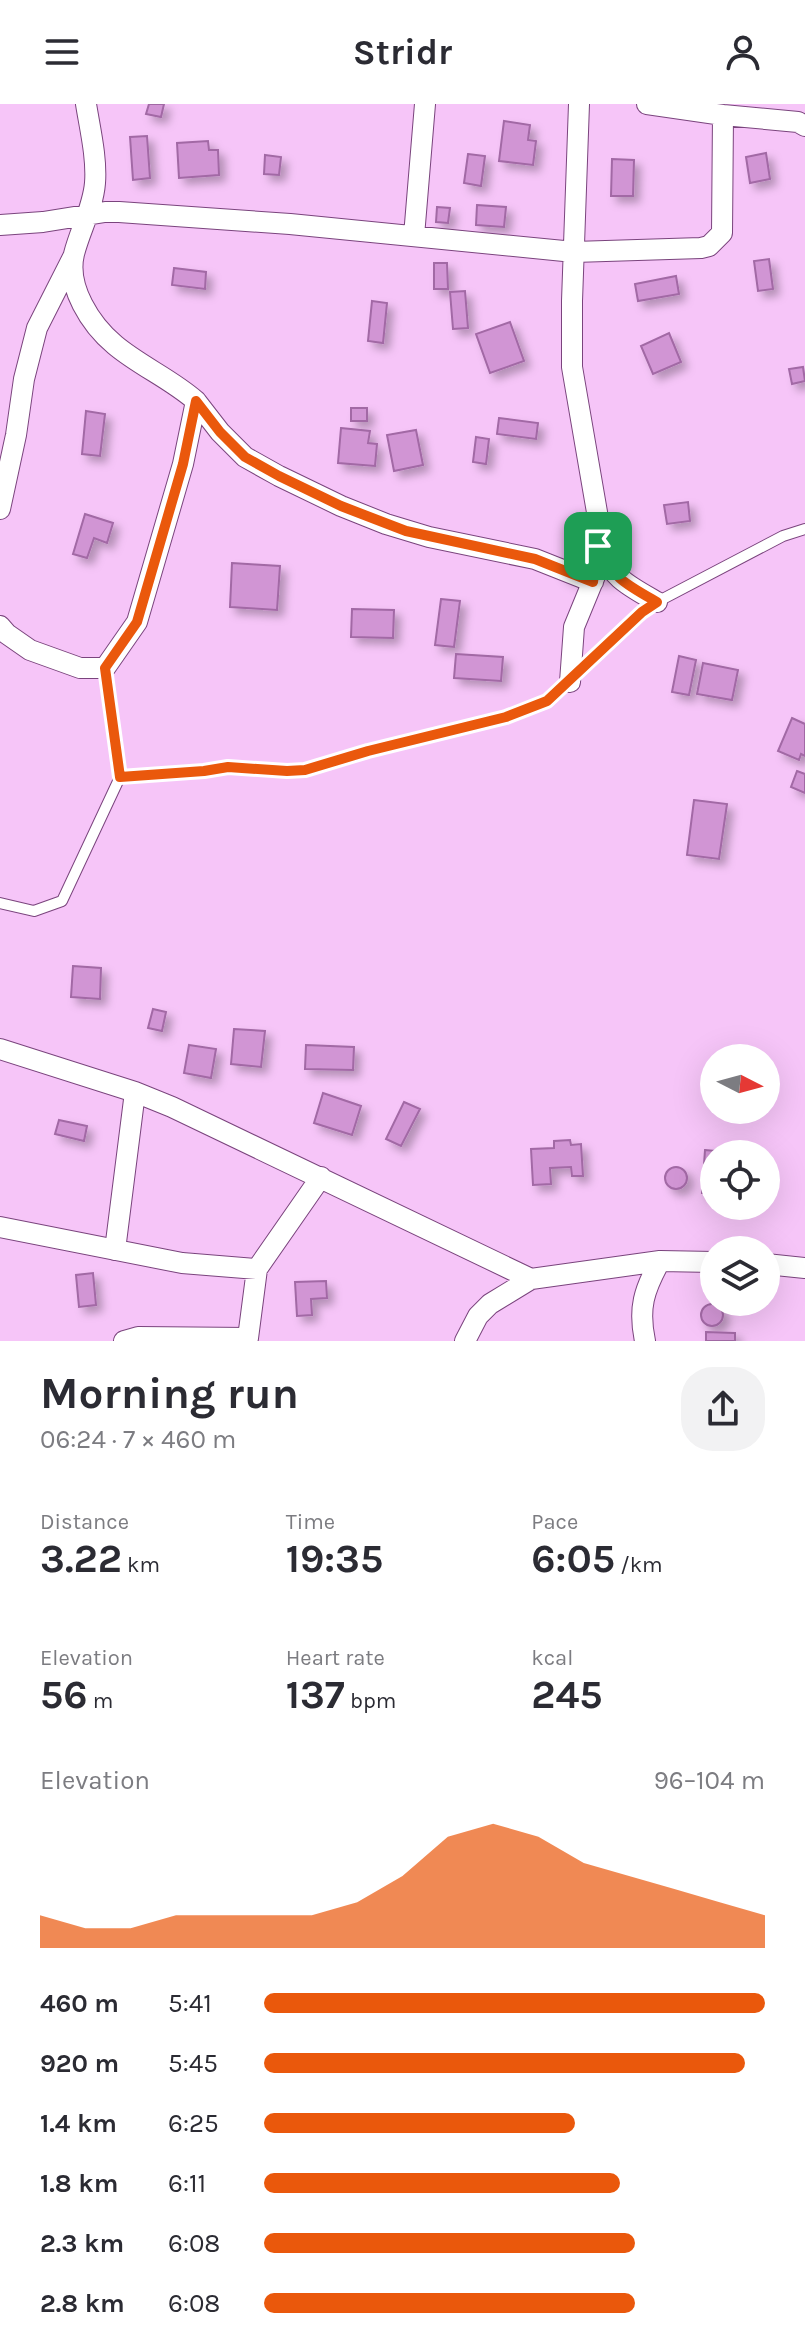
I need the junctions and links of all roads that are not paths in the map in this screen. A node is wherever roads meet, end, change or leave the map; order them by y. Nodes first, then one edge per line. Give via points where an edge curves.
1 (86, 104) edge
2 (425, 104) edge
3 (579, 104) edge
4 (647, 104) edge
5 (723, 115) junction
6 (805, 126) edge
7 (88, 214) junction
8 (0, 225) edge
9 (414, 236) junction
10 (574, 252) junction
11 (73, 257) junction
12 (196, 401) junction
13 (0, 509) edge
14 (805, 529) edge
15 (598, 546) junction
16 (593, 582) junction
17 (657, 602) junction
18 (0, 626) edge
19 (105, 668) junction
20 (570, 682) junction
21 (120, 777) junction
22 (0, 903) edge
23 (0, 1049) edge
24 (135, 1092) junction
25 (321, 1177) junction
26 (0, 1227) edge
27 (115, 1250) junction
28 (660, 1261) junction
29 (700, 1262) edge
30 (780, 1265) edge
31 (805, 1268) edge
32 (257, 1269) junction
33 (531, 1279) junction
34 (249, 1339) edge
35 (124, 1341) edge
36 (465, 1341) edge
37 (645, 1341) edge

1 - 7 street via 95,182
2 - 9 street
3 - 10 street
4 - 5 street
5 - 6 street
5 - 10 street via 723,224 717,240 701,248
7 - 8 street
7 - 9 street via 119,212
7 - 11 street
9 - 10 street
10 - 15 street via 572,367 598,518
11 - 12 street via 81,302 95,323 115,345
11 - 13 street via 37,328
12 - 16 street via 245,457 341,506 406,531 535,559
12 - 19 street via 137,622
14 - 17 lane
15 - 16 street
15 - 17 street via 613,573
16 - 20 street via 574,627
17 - 20 lane
18 - 19 street via 18,643 43,655 80,668
19 - 21 lane
20 - 21 lane via 547,701 506,717 305,770 228,767
21 - 22 lane via 62,901 34,911
23 - 24 street
24 - 25 street
24 - 27 street
25 - 32 street
25 - 33 street
26 - 27 street
27 - 32 street
28 - 29 street
28 - 33 street
28 - 37 street via 643,1299
30 - 31 street
32 - 34 street
33 - 36 street via 490,1304
34 - 35 street

